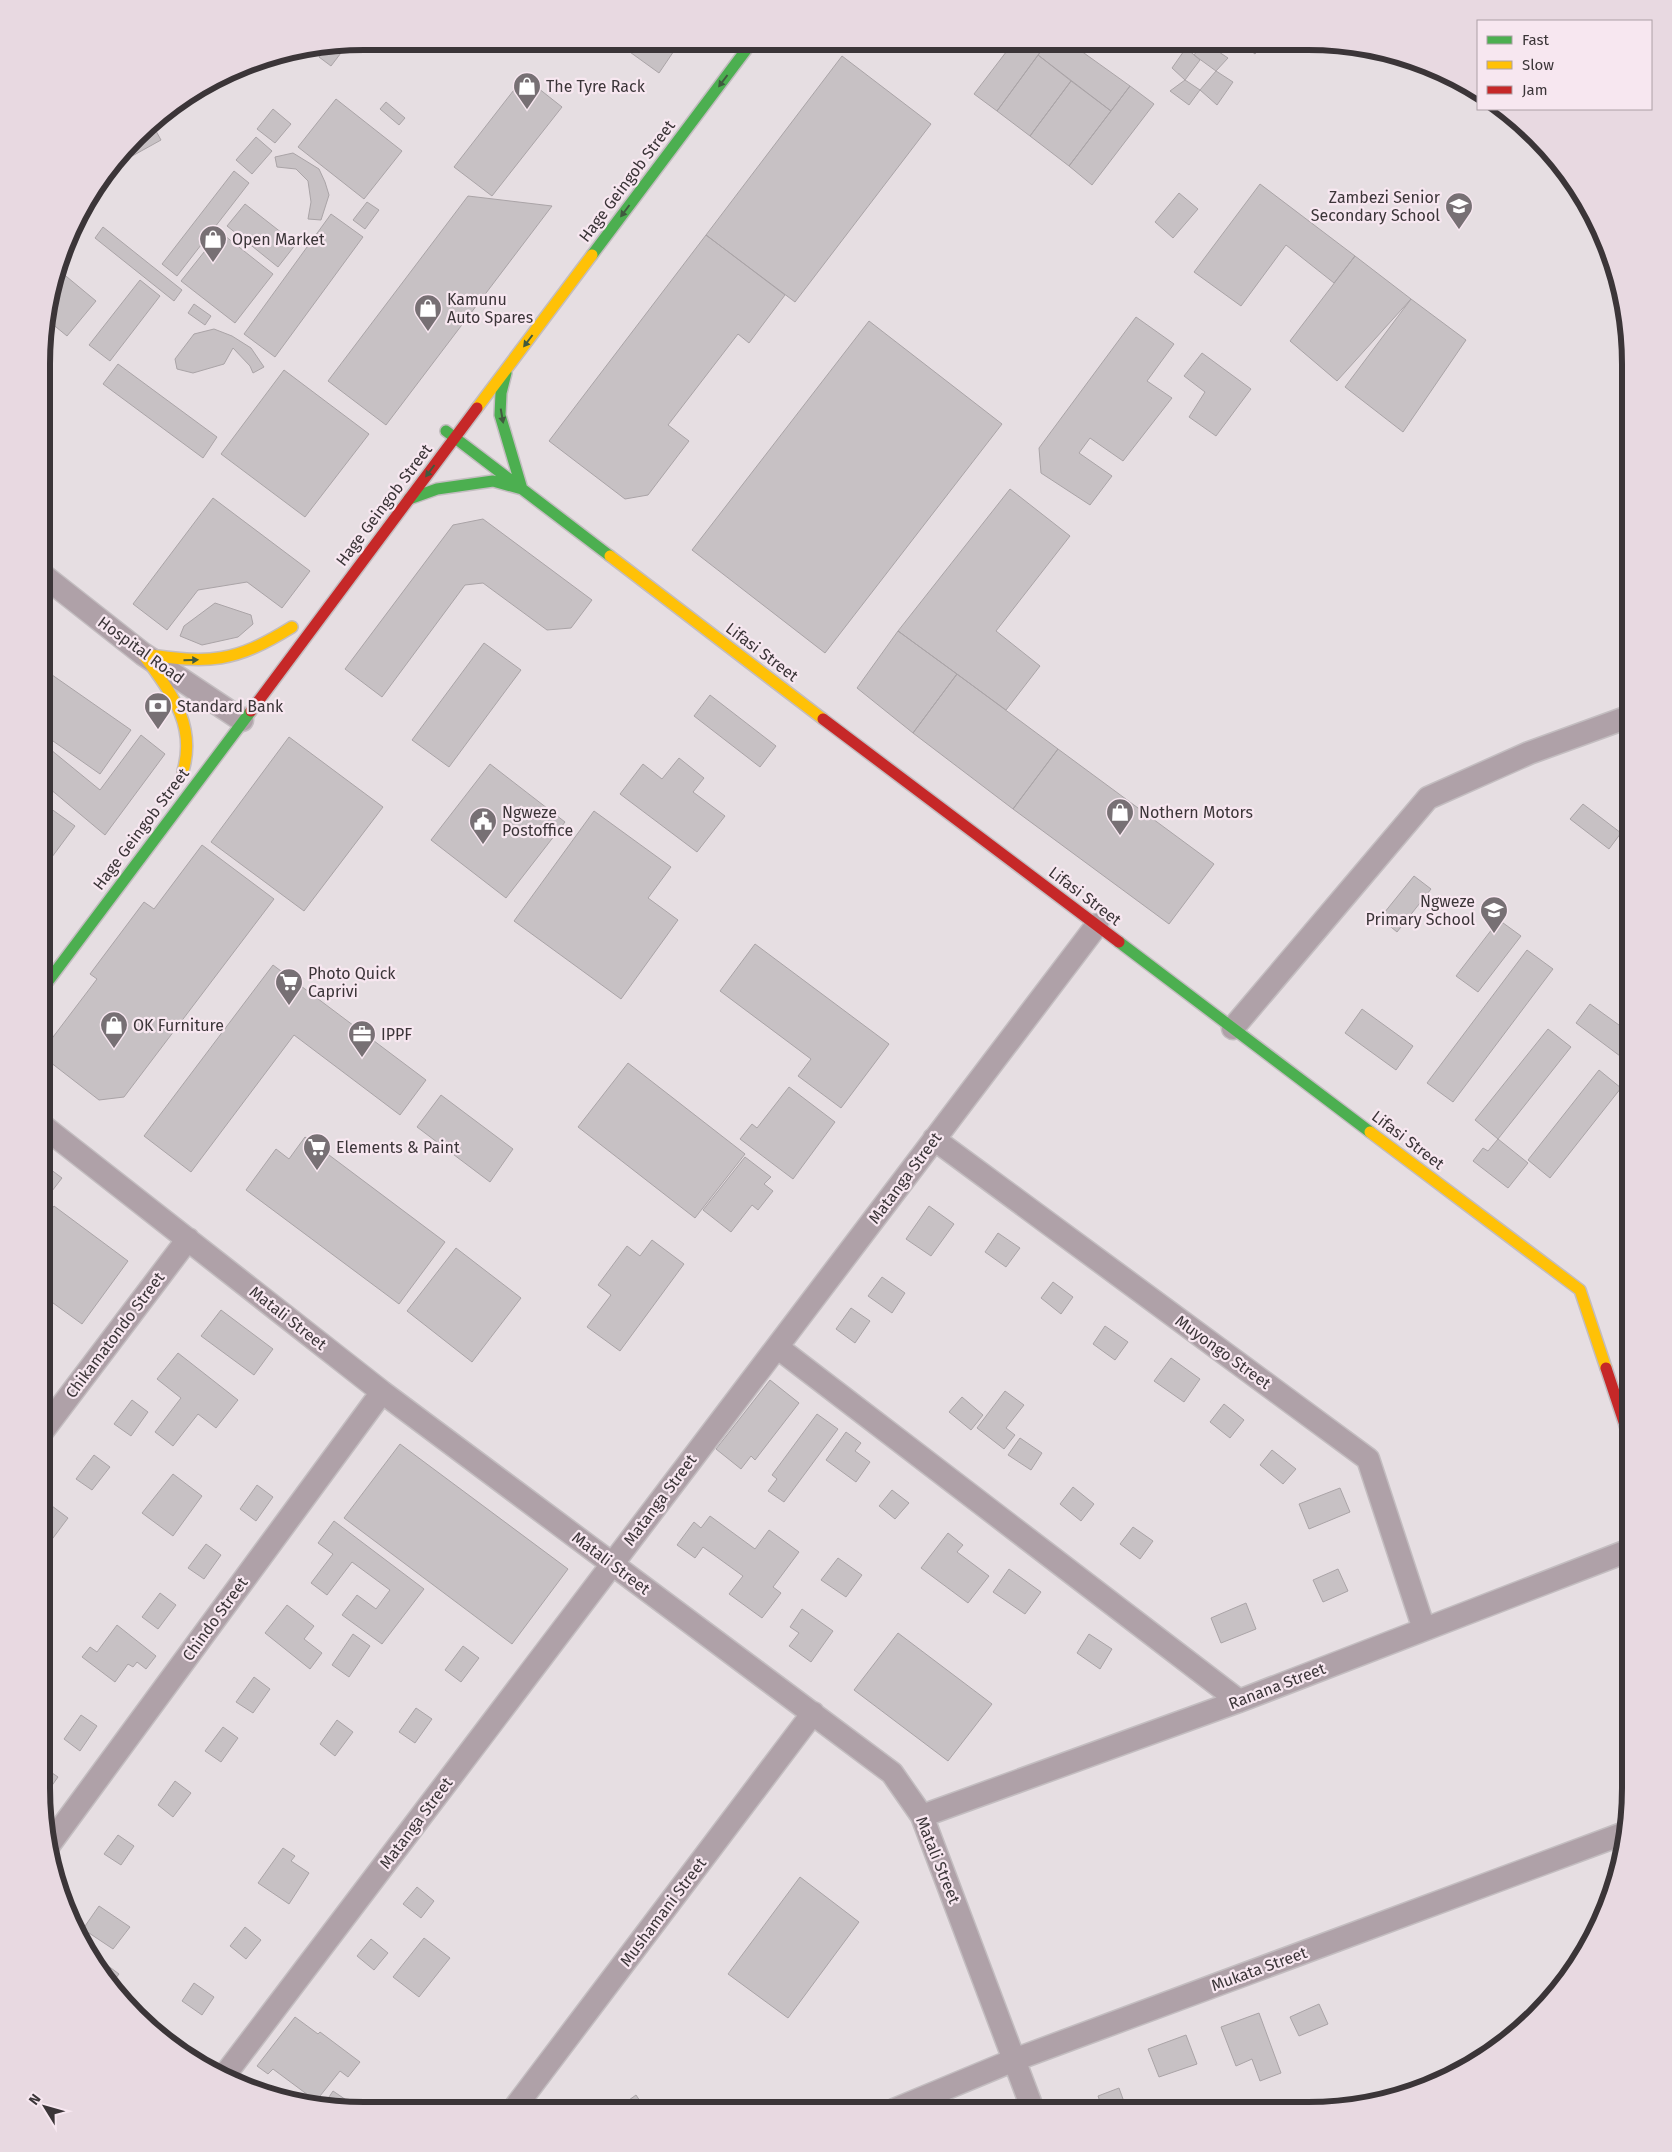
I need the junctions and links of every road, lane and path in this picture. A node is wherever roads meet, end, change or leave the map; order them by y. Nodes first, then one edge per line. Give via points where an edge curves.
1 (734, 50) edge
2 (746, 50) edge
3 (508, 368) junction
4 (446, 431) junction
5 (455, 438) junction
6 (434, 446) dead end
7 (522, 489) junction
8 (409, 499) junction
9 (50, 581) edge
10 (274, 650) dead end
11 (143, 654) junction
12 (231, 712) junction
13 (1622, 719) edge
14 (200, 748) dead end
15 (1097, 925) junction
16 (50, 978) edge
17 (1233, 1028) junction
18 (50, 1132) edge
19 (934, 1139) junction
20 (188, 1239) junction
21 (777, 1347) junction
22 (382, 1392) junction
23 (1622, 1416) edge
24 (50, 1421) edge
25 (1622, 1553) edge
26 (612, 1564) junction
27 (1424, 1629) junction
28 (1239, 1701) junction
29 (813, 1713) junction
30 (922, 1816) junction
31 (1618, 1836) edge
32 (54, 1838) edge
33 (1014, 2060) junction
34 (228, 2071) edge
35 (519, 2102) edge
36 (913, 2102) edge
37 (1030, 2102) edge

1 - 4 street, Hage Geingob Street
2 -> 3 street, Hage Geingob Street
3 - 5 street, Hage Geingob Street
3 -> 7 street via 501,393 500,415
4 - 5 street, Lifasi Street
4 - 6 street, Hage Geingob Street
5 - 7 street, Lifasi Street
5 -> 8 street, Hage Geingob Street
7 - 8 street via 484,482 437,489
7 - 15 street, Lifasi Street
8 - 12 street, Hage Geingob Street
9 - 11 street, Hospital Road
11 -> 10 street via 184,660 215,659 244,653 295,624
11 - 12 street, Hospital Road
11 - 14 street, Hage Geingob Street via 177,703 183,720 188,749 180,775
12 - 16 street, Hage Geingob Street
13 - 17 street via 1529,753 1428,798
15 - 17 street, Lifasi Street
15 - 19 street, Matanga Street
17 - 23 street, Lifasi Street via 1580,1290
18 - 20 street, Matali Street
19 - 21 street, Matanga Street
19 - 27 street, Muyongo Street via 1368,1459
20 - 22 street, Matali Street
20 - 24 street, Chikamatondo Street
21 - 26 street, Matanga Street
21 - 28 street
22 - 26 street, Matali Street
22 - 32 street, Chindo Street
25 - 27 street, Ranana Street
26 - 29 street, Matali Street
26 - 34 street, Matanga Street
27 - 28 street, Ranana Street
28 - 30 street, Ranana Street
29 - 30 street, Matali Street via 892,1772
29 - 35 street, Mushamani Street
30 - 33 street, Matali Street
31 - 33 street, Mukata Street
33 - 36 street, Mukata Street
33 - 37 street, Matali Street

